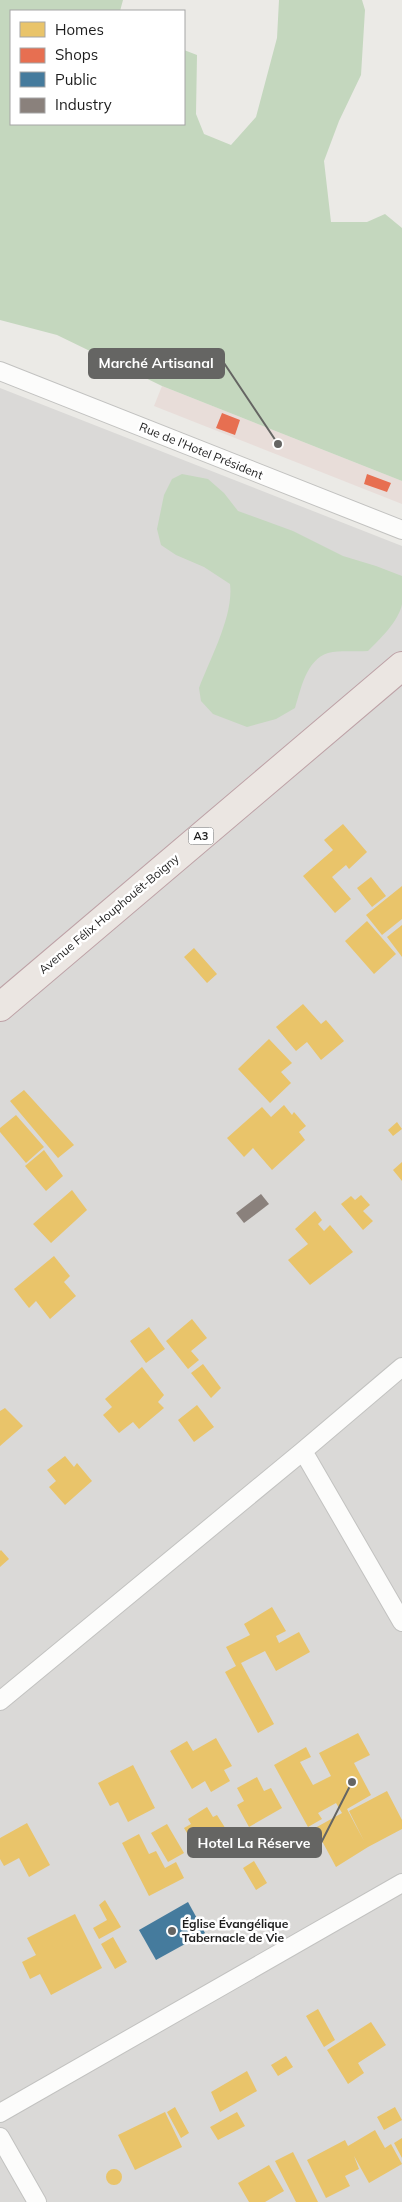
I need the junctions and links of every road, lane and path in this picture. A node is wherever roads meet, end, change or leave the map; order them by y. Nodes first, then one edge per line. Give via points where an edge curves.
1 (0, 371) edge
2 (402, 530) edge
3 (402, 666) edge
4 (0, 1007) edge
5 (402, 1367) edge
6 (304, 1451) junction
7 (402, 1622) edge
8 (0, 1701) edge
9 (402, 1883) edge
10 (0, 2113) edge
11 (0, 2137) edge
12 (37, 2202) edge

1 - 2 street, Rue de l'Hotel Président
3 - 4 highway, Avenue Félix Houphouët-Boigny / A3
5 - 6 street
6 - 7 street
6 - 8 street
9 - 10 street
11 - 12 street

